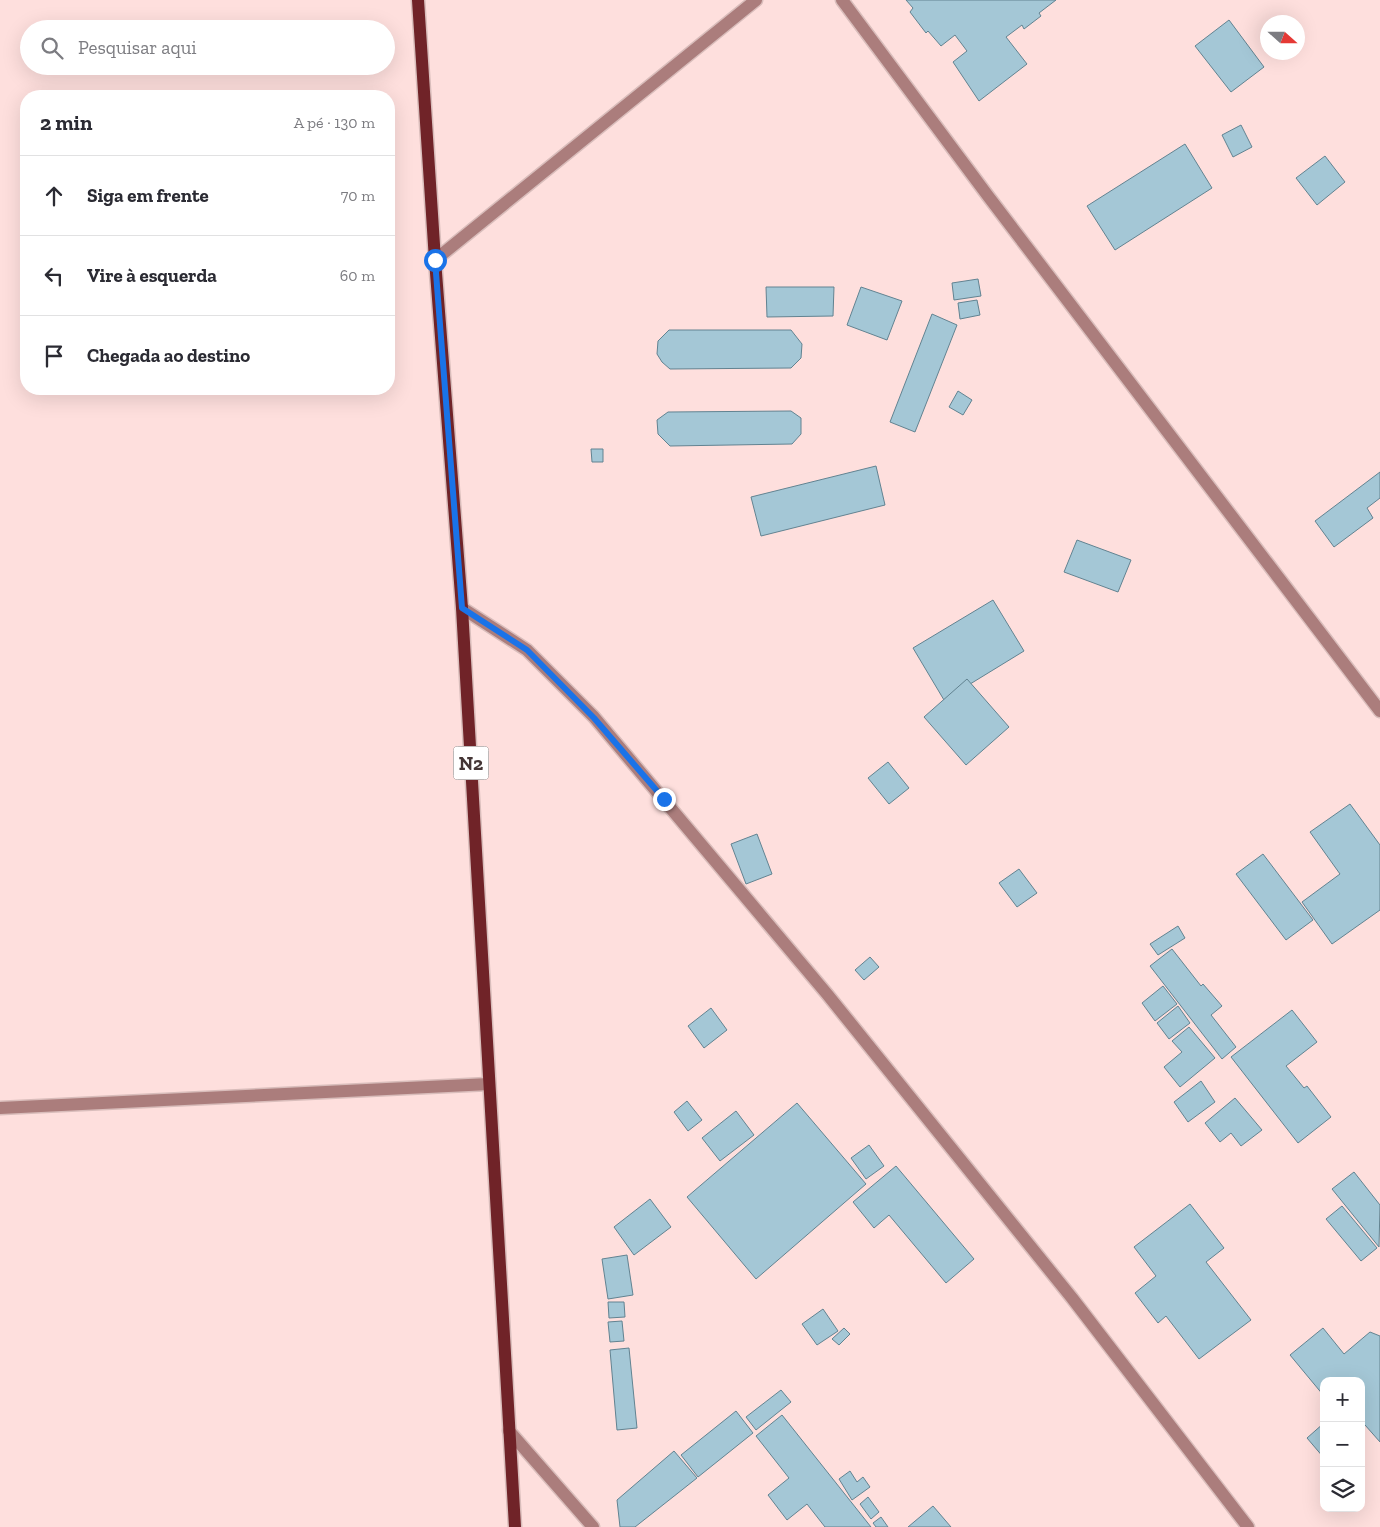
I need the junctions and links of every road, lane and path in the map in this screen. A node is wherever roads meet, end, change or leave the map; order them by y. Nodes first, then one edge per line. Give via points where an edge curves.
1 (418, 0) edge
2 (756, 0) edge
3 (842, 0) edge
4 (435, 260) junction
5 (462, 608) junction
6 (1380, 712) edge
7 (489, 1084) junction
8 (0, 1108) edge
9 (509, 1431) junction
10 (515, 1527) edge
11 (593, 1527) edge
12 (1248, 1527) edge

1 - 4 main road, N2
2 - 4 street
3 - 6 street
4 - 5 main road, N2
5 - 7 main road, N2
5 - 12 street via 527,650 600,725 839,1009 1072,1298
7 - 8 street
7 - 9 main road, N2
9 - 10 main road, N2
9 - 11 street

